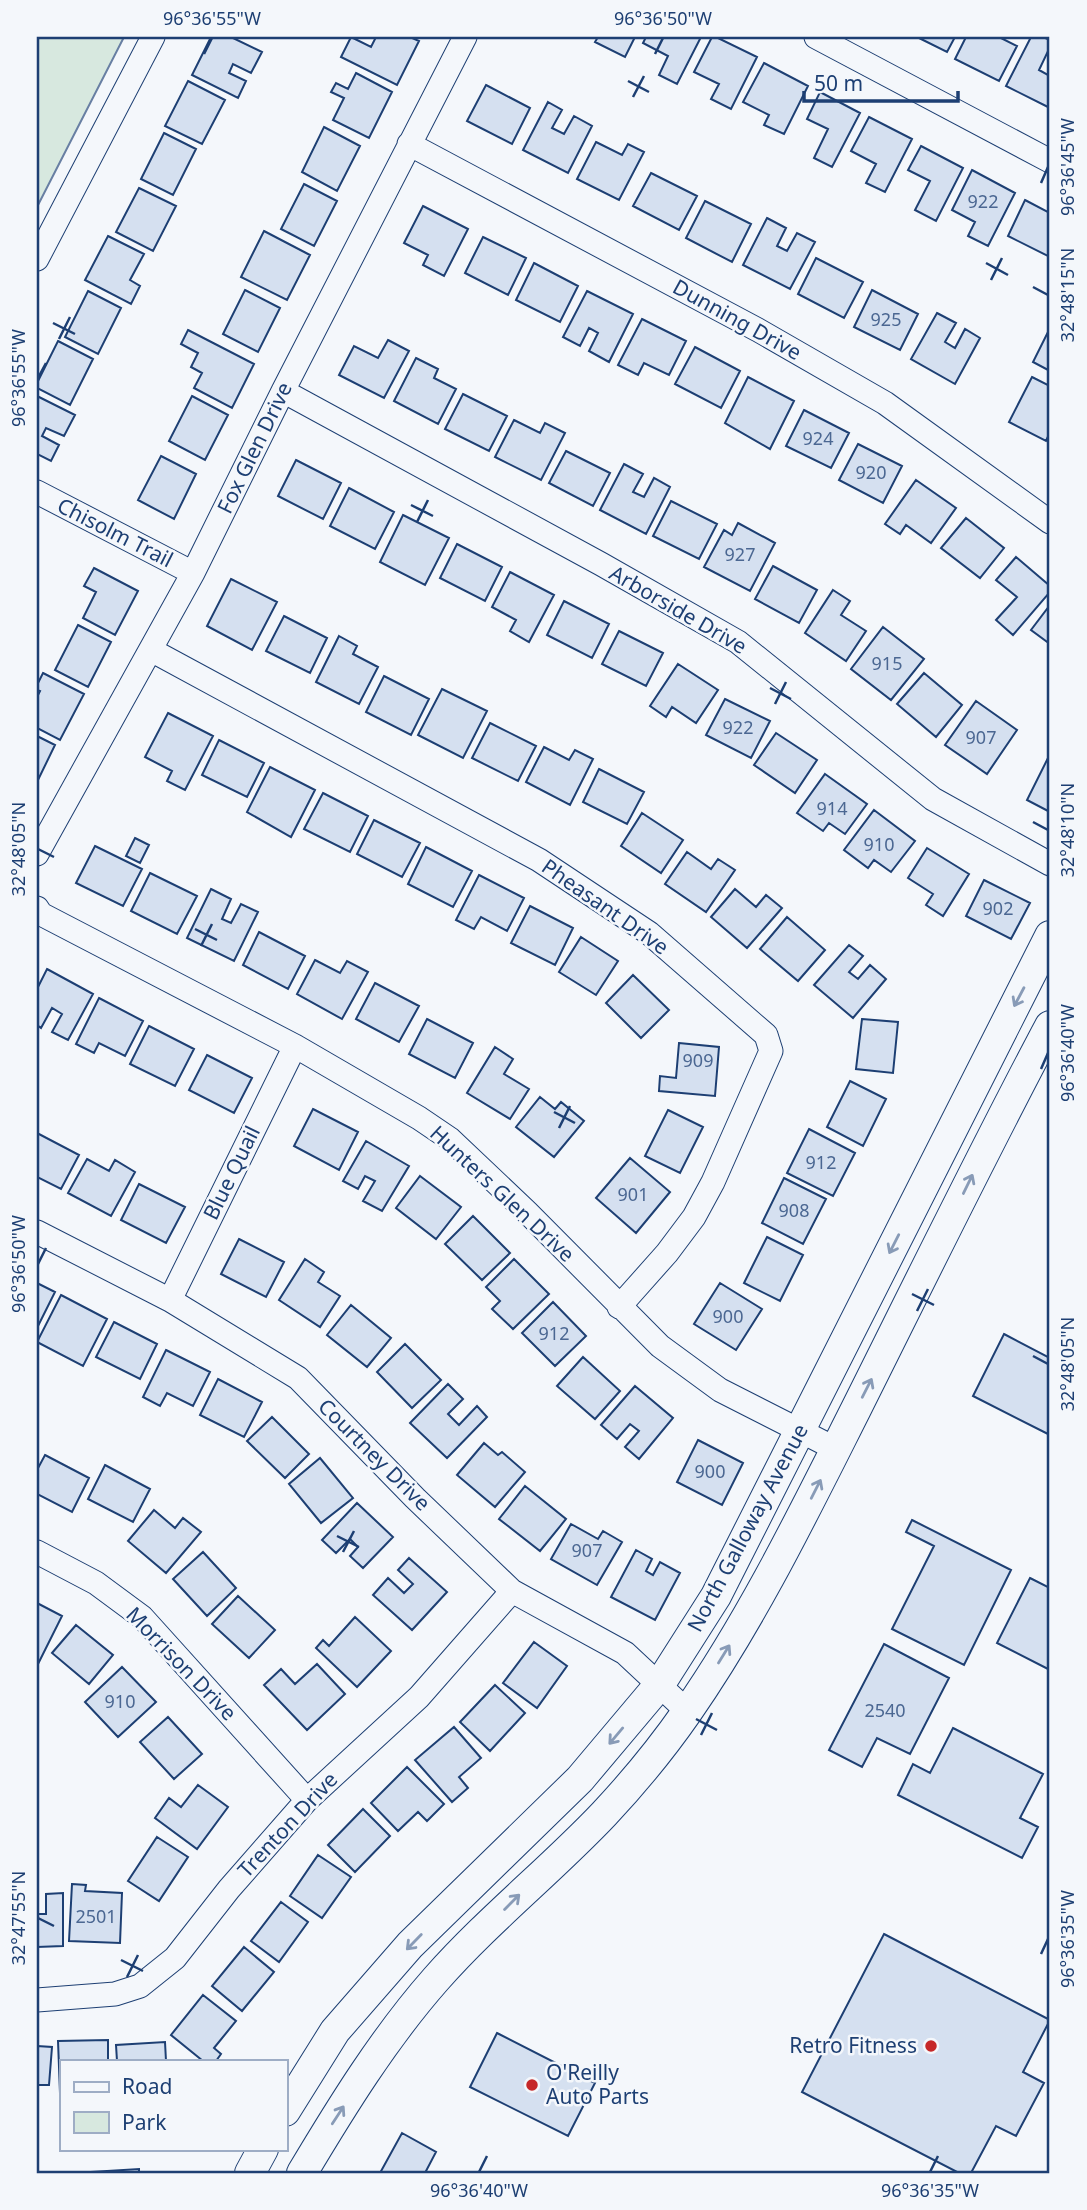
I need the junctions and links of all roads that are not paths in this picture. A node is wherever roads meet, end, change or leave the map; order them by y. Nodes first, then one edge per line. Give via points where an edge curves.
1 (153, 37) edge
2 (465, 37) edge
3 (816, 37) edge
4 (409, 144) junction
5 (1050, 162) edge
6 (37, 259) edge
7 (283, 391) junction
8 (37, 492) edge
9 (1049, 518) edge
10 (193, 573) junction
11 (151, 650) junction
12 (37, 854) edge
13 (1050, 864) edge
14 (37, 908) edge
15 (1050, 936) edge
16 (1050, 1026) edge
17 (295, 1046) junction
18 (37, 1232) edge
19 (170, 1300) junction
20 (620, 1307) junction
21 (800, 1432) junction
22 (836, 1448) junction
23 (37, 1552) edge
24 (512, 1591) junction
25 (660, 1684) junction
26 (687, 1711) junction
27 (307, 1800) junction
28 (461, 1894) junction
29 (489, 1925) junction
30 (37, 2000) edge
31 (287, 2108) edge
32 (262, 2150) edge
33 (250, 2173) edge
34 (302, 2173) edge

1 - 6 street
2 - 4 street, Fox Glen Drive
3 - 5 street
4 - 7 street, Fox Glen Drive
4 - 9 street, Dunning Drive via 885,403
7 - 10 street, Fox Glen Drive
7 - 13 street, Arborside Drive via 738,642 933,799
8 - 10 street, Chisolm Trail
10 - 11 street, Fox Glen Drive
11 - 12 street, Fox Glen Drive
11 - 20 street, Pheasant Drive via 539,860 649,933 766,1034 771,1052 713,1182 681,1235
14 - 17 street, Hunters Glen Drive
15 -> 21 main road, North Galloway Avenue
22 -> 16 main road, North Galloway Avenue
17 - 19 street, Blue Quail
17 - 20 street, Hunters Glen Drive via 450,1139
18 - 19 street, Courtney Drive
19 - 24 street, Courtney Drive via 298,1378
20 - 21 street, Hunters Glen Drive via 660,1346 720,1390
21 - 22 street, Hunters Glen Drive
21 - 25 main road, North Galloway Avenue via 716,1596
26 -> 22 main road, North Galloway Avenue via 746,1619
23 - 27 street, Morrison Drive via 96,1583 142,1617
24 - 25 street, Courtney Drive via 625,1653
24 - 27 street, Trenton Drive via 419,1697
25 - 26 street, Courtney Drive
25 -> 28 main road, North Galloway Avenue via 580,1779
29 -> 26 main road, North Galloway Avenue via 604,1815
27 - 30 street, Trenton Drive via 175,1958 140,1986 115,1994
28 - 29 main road
28 -> 31 main road, North Galloway Avenue via 335,2031
34 -> 29 main road, North Galloway Avenue via 396,2030 436,1979
32 - 33 main road

